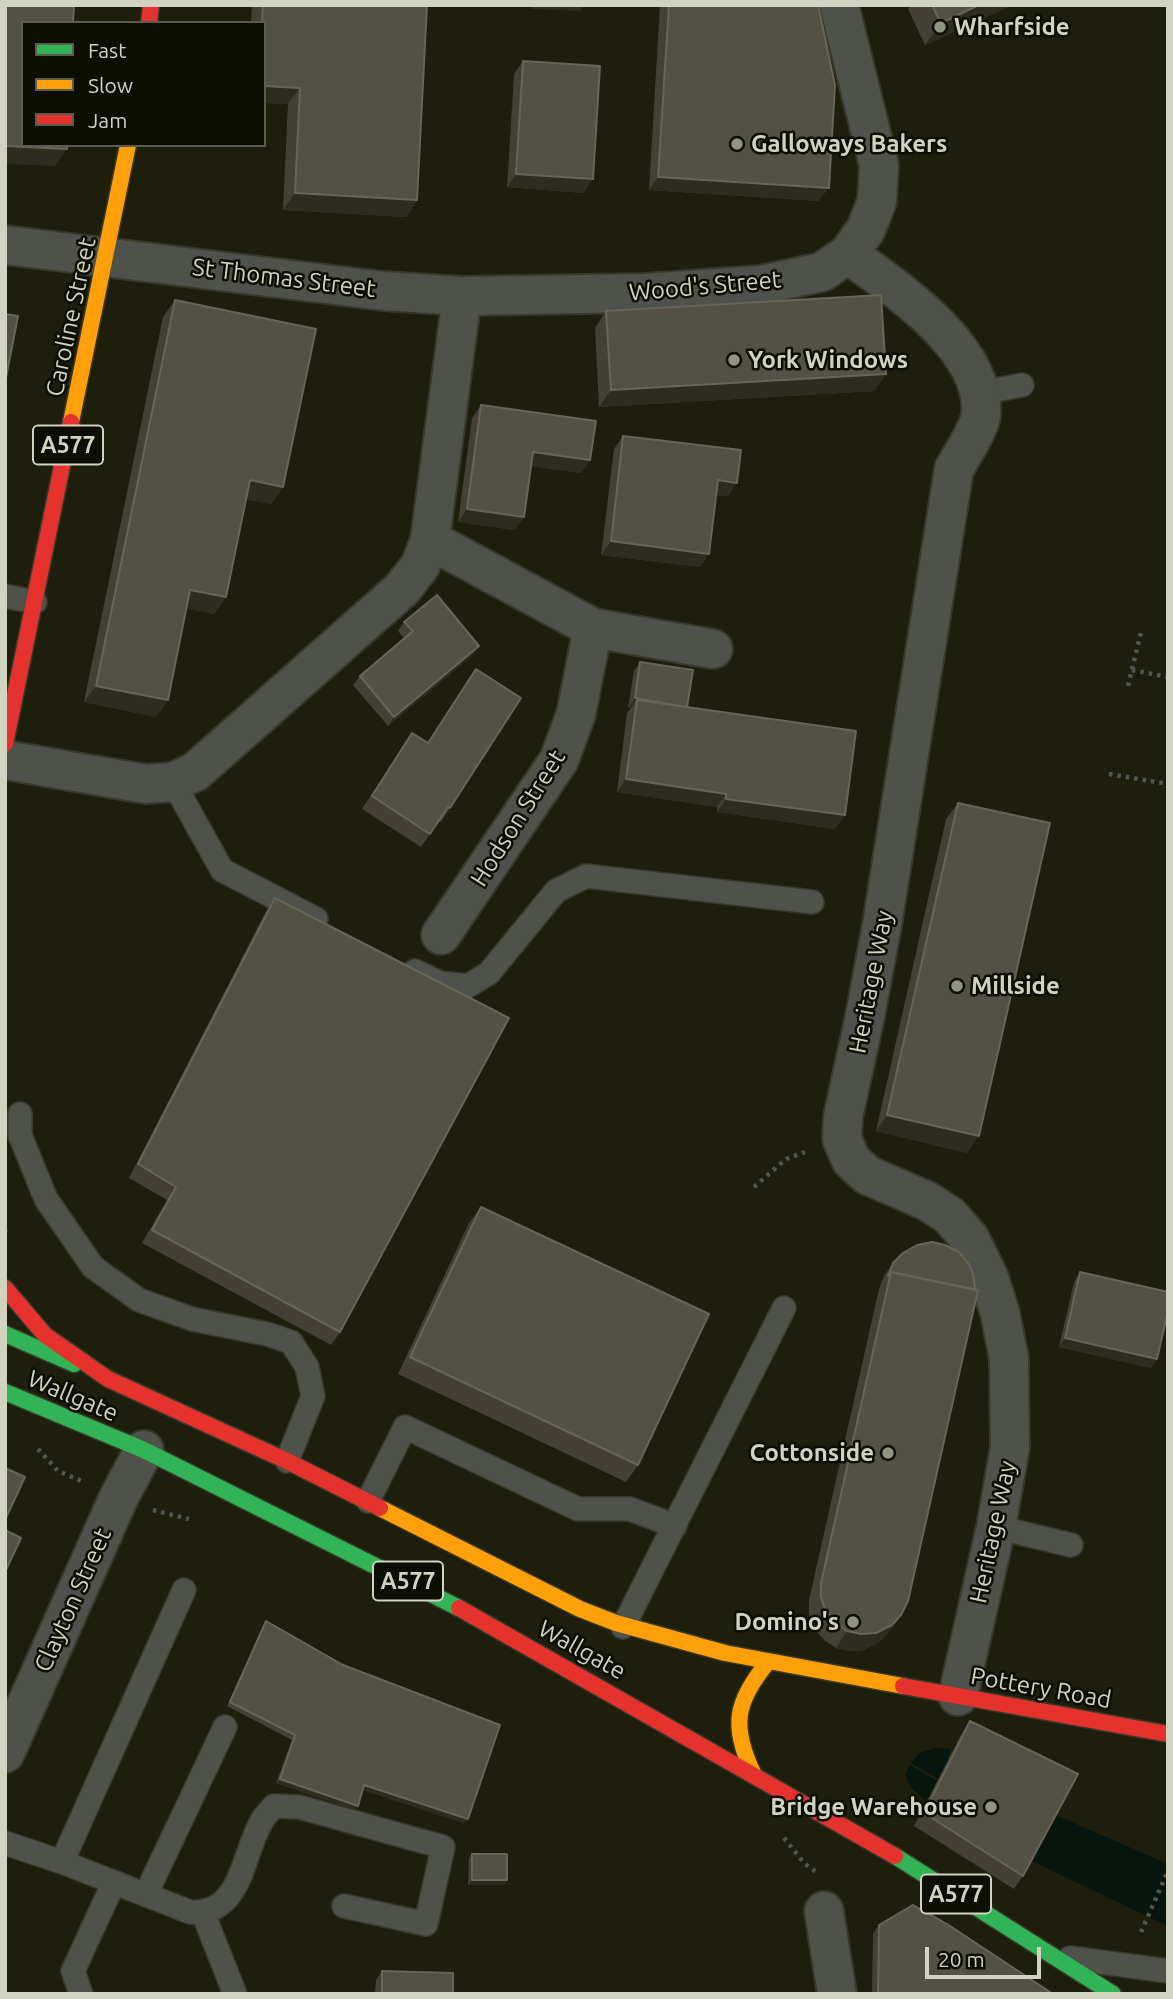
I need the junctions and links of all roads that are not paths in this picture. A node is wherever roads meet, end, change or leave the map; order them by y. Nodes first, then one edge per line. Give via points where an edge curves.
1 (839, 5) edge
2 (128, 147) edge
3 (5, 245) edge
4 (848, 254) junction
5 (107, 256) junction
6 (462, 296) junction
7 (1021, 385) dead end
8 (981, 393) junction
9 (430, 540) junction
10 (5, 596) edge
11 (35, 602) junction
12 (593, 628) junction
13 (713, 649) dead end
14 (5, 744) edge
15 (5, 760) edge
16 (173, 782) junction
17 (812, 902) dead end
18 (339, 931) edge
19 (441, 935) dead end
20 (395, 960) edge
21 (20, 1114) dead end
22 (5, 1288) edge
23 (784, 1308) dead end
24 (5, 1334) edge
25 (108, 1379) junction
26 (5, 1392) edge
27 (144, 1450) junction
28 (288, 1461) junction
29 (368, 1501) junction
30 (675, 1526) junction
31 (996, 1527) junction
32 (1072, 1545) dead end
33 (184, 1590) dead end
34 (623, 1627) junction
35 (768, 1662) junction
36 (906, 1686) joint
37 (958, 1696) junction
38 (225, 1727) dead end
39 (1168, 1734) edge
40 (5, 1753) edge
41 (753, 1773) junction
42 (5, 1843) edge
43 (62, 1862) junction
44 (114, 1882) junction
45 (146, 1894) junction
46 (344, 1906) dead end
47 (824, 1911) dead end
48 (204, 1913) junction
49 (1054, 1956) junction
50 (1168, 1971) edge
51 (81, 1994) edge
52 (235, 1994) edge
53 (837, 1994) edge
54 (1113, 1994) edge

1 - 4 street, Wood's Street via 879,165 877,201 866,229
2 - 5 main road, Caroline Street / A577
3 - 5 street, St Thomas Street
4 - 6 street, Wood's Street via 822,272 760,285 645,293
4 - 8 street via 941,330 969,366
5 - 6 street, St Thomas Street via 383,291
5 - 11 main road, Caroline Street / A577
6 - 9 street
7 - 8 lane
8 - 31 street, Heritage Way via 981,419 954,469 882,925 842,1139 851,1160 867,1175 950,1216 970,1239 989,1278 1010,1369 1010,1447
9 - 12 street
9 - 16 street via 420,566 402,589 195,772
10 - 11 lane
11 - 14 main road, Caroline Street / A577
12 - 13 street
12 - 19 street, Hodson Street via 576,714 559,760
15 - 16 street via 146,784
16 - 18 lane via 222,870
17 - 20 lane via 586,876 556,891 489,973 468,986 440,984
21 - 28 lane via 20,1135 46,1199 93,1267 139,1300 192,1319 291,1342 307,1367 313,1396
22 - 25 main road, A577 via 46,1335
23 - 30 lane
24 - 25 main road, Wallgate
25 - 28 main road, Wallgate / A577
26 - 27 main road, Wallgate / A577
27 - 40 street, Clayton Street
27 - 41 main road, Wallgate / A577 via 437,1596
28 - 29 main road, Wallgate / A577
29 - 30 lane via 405,1427 578,1509 630,1509
29 - 34 main road, Wallgate / A577
30 - 34 lane
31 - 32 lane
31 - 37 street, Heritage Way
33 - 43 lane
34 - 35 main road, Wallgate / A577
35 - 36 main road, Wallgate / A577
35 - 41 main road via 754,1678 739,1711 737,1732
36 - 37 main road, Pottery Road / A577
37 - 39 main road, Pottery Road / A577
38 - 45 lane
41 - 49 main road, Wallgate / A577
42 - 43 lane
43 - 44 lane
44 - 45 lane
44 - 51 lane via 73,1971
45 - 48 lane
46 - 48 lane via 426,1924 443,1847 299,1807 274,1806 262,1820 233,1892
47 - 53 street
48 - 52 lane
49 - 50 lane
49 - 54 main road, Wallgate / A577

